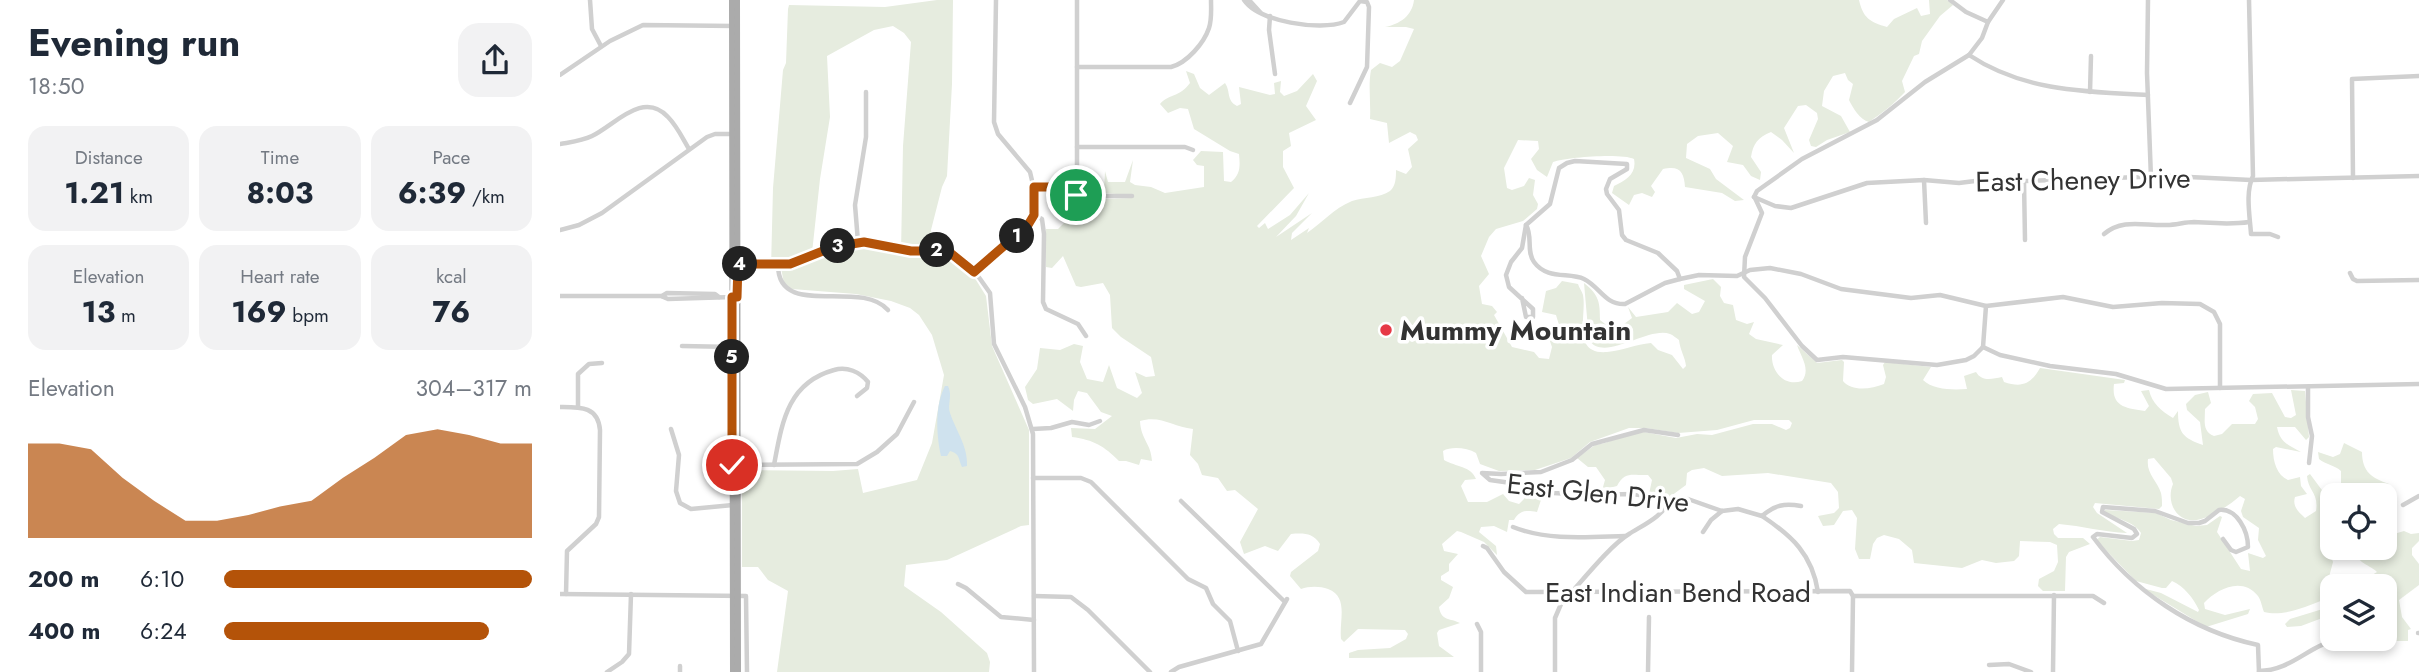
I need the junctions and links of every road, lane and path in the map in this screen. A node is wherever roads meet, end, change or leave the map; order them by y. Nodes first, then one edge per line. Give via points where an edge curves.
1 (590, 0) edge
2 (732, 0) edge
3 (737, 0) edge
4 (996, 0) edge
5 (1077, 0) edge
6 (1211, 0) edge
7 (1247, 0) edge
8 (1950, 0) edge
9 (2003, 0) edge
10 (2148, 0) edge
11 (2249, 0) edge
12 (1270, 16) junction
13 (1988, 22) junction
14 (734, 26) junction
15 (601, 46) junction
16 (1969, 55) junction
17 (2091, 56) dead end
18 (1077, 67) junction
19 (1275, 74) dead end
20 (560, 75) edge
21 (2419, 76) edge
22 (866, 92) dead end
23 (2090, 92) junction
24 (2148, 95) junction
25 (1349, 103) dead end
26 (734, 134) junction
27 (560, 144) edge
28 (1077, 147) junction
29 (690, 149) junction
30 (1193, 150) dead end
31 (2419, 176) edge
32 (2151, 178) junction
33 (2353, 178) junction
34 (1924, 180) junction
35 (2251, 180) junction
36 (2024, 181) junction
37 (1034, 187) junction
38 (1069, 187) junction
39 (1132, 196) dead end
40 (1754, 197) junction
41 (1775, 206) junction
42 (1762, 213) junction
43 (1034, 215) junction
44 (2249, 222) junction
45 (1926, 223) dead end
46 (1527, 225) junction
47 (560, 230) edge
48 (2104, 234) dead end
49 (2278, 237) dead end
50 (2025, 240) dead end
51 (858, 242) junction
52 (735, 264) junction
53 (778, 265) junction
54 (974, 272) junction
55 (2350, 273) dead end
56 (1743, 274) junction
57 (1680, 279) junction
58 (2419, 280) edge
59 (560, 296) edge
60 (735, 297) junction
61 (1521, 298) dead end
62 (1986, 306) junction
63 (888, 310) dead end
64 (1086, 336) dead end
65 (682, 346) dead end
66 (735, 347) junction
67 (1983, 347) junction
68 (601, 363) dead end
69 (2419, 384) edge
70 (2308, 387) junction
71 (2220, 388) junction
72 (857, 396) dead end
73 (914, 402) dead end
74 (560, 407) edge
75 (578, 407) junction
76 (1100, 421) dead end
77 (671, 429) dead end
78 (1033, 429) junction
79 (1678, 435) dead end
80 (2309, 463) dead end
81 (735, 465) junction
82 (774, 465) junction
83 (1033, 478) junction
84 (2419, 496) edge
85 (1670, 499) junction
86 (1181, 501) dead end
87 (735, 505) junction
88 (2403, 505) dead end
89 (1801, 506) dead end
90 (1722, 510) junction
91 (1762, 516) junction
92 (1513, 527) dead end
93 (1703, 532) dead end
94 (1625, 536) junction
95 (2223, 539) dead end
96 (1483, 546) dead end
97 (958, 584) dead end
98 (1572, 592) junction
99 (1818, 592) junction
100 (563, 594) edge
101 (631, 594) junction
102 (1852, 594) junction
103 (735, 595) junction
104 (2054, 595) junction
105 (1034, 596) junction
106 (2104, 603) dead end
107 (1649, 617) dead end
108 (1034, 620) junction
109 (1477, 624) dead end
110 (2320, 647) edge
111 (1238, 651) junction
112 (1989, 665) dead end
113 (2259, 671) edge
114 (607, 672) edge
115 (733, 672) edge
116 (738, 672) edge
117 (747, 672) edge
118 (1034, 672) edge
119 (1150, 672) edge
120 (1171, 672) edge
121 (1481, 672) edge
122 (1555, 672) edge
123 (1648, 672) edge
124 (1852, 672) edge
125 (2031, 672) edge
126 (2053, 672) edge

1 - 15 street via 592,29
2 - 14 main road
3 - 14 main road
4 - 37 street via 993,122 1030,172
5 - 18 street
6 - 18 street via 1207,34 1181,64
7 - 12 street via 1254,11
8 - 13 street
9 - 13 street
10 - 24 street
11 - 35 street
12 - 19 street
12 - 25 street via 1332,25 1344,22 1360,1 1367,2 1367,67
13 - 16 street
14 - 15 street via 643,25
14 - 26 main road
15 - 20 street
16 - 23 street via 1990,69 2029,81 2059,90
16 - 40 street via 1877,120 1802,159
17 - 23 street
18 - 28 street
21 - 33 street via 2353,77
22 - 51 street via 866,137 855,208
23 - 24 street
24 - 32 street
26 - 29 street via 711,135
26 - 52 main road
27 - 29 street via 589,137 633,109 649,107 668,116
28 - 30 street
28 - 38 street via 1077,182
29 - 47 street via 598,215
31 - 33 street, East Cheney Drive
32 - 35 street, East Cheney Drive
32 - 36 street, East Cheney Drive
33 - 35 street, East Cheney Drive
34 - 36 street, East Cheney Drive
34 - 41 street, East Cheney Drive via 1867,183 1790,208
34 - 45 street
35 - 44 street
36 - 50 street
37 - 38 street
37 - 43 street
38 - 39 street via 1079,196
40 - 41 street
40 - 42 street
41 - 42 street
42 - 56 street
43 - 54 street via 1016,237
43 - 64 street via 1042,219 1044,234 1046,309 1078,324
44 - 48 street via 2143,222 2120,225
44 - 49 street via 2250,234
46 - 57 street via 1537,265 1556,276 1585,279 1614,302 1625,303
46 - 57 street via 1550,204 1564,164 1625,162 1627,169 1610,179 1606,189 1619,210 1622,235 1658,253
46 - 61 street via 1522,248 1506,275 1509,288
51 - 53 street
51 - 54 street via 945,251
52 - 53 street
52 - 60 main road
53 - 63 street via 779,282 788,290 871,299
54 - 78 street via 990,293 994,344
55 - 58 street via 2357,281
56 - 57 street
56 - 62 street via 1781,268 1841,289 1911,298 1940,295
56 - 67 street via 1817,360 1843,357 1937,365 1966,360
59 - 60 street
60 - 66 main road
62 - 67 street
62 - 71 street via 2063,297 2106,307 2203,304 2220,324
65 - 66 street
66 - 81 main road
67 - 71 street via 2000,355 2116,374 2166,389
68 - 75 street via 589,364 578,374
69 - 70 street
70 - 71 street
70 - 80 street
72 - 82 street via 868,382 846,368 824,373 802,388 783,421
73 - 82 street via 897,434 857,464
74 - 75 street
75 - 100 street via 597,416 600,430 599,517 567,551
76 - 78 street
77 - 87 street via 679,455 678,501 691,509
78 - 83 street
79 - 85 street, East Glen Drive via 1644,429 1592,444 1572,460 1541,472 1482,473 1490,481 1553,493
81 - 82 street
81 - 87 main road
83 - 105 street
83 - 111 street via 1091,482 1188,579 1206,589 1232,624
84 - 88 street
85 - 90 street, East Glen Drive via 1688,499
85 - 94 street via 1660,513
86 - 111 street via 1286,601 1261,644
87 - 103 main road
89 - 91 street via 1774,506
90 - 91 street, East Glen Drive
90 - 93 street, East Glen Drive
91 - 99 street via 1788,534 1805,554
92 - 94 street via 1531,534
94 - 98 street
95 - 113 street via 2236,552 2248,547 2232,511 2219,510 2205,521 2188,523 2155,511 2103,507 2102,512 2137,534 2132,538 2093,537 2139,588 2200,627 2258,645
96 - 98 street, East Indian Bend Road via 1522,590
97 - 108 street via 1001,617
98 - 99 street, East Indian Bend Road
98 - 122 street via 1555,618
99 - 102 street, East Indian Bend Road
100 - 101 street
101 - 103 street
101 - 114 street via 629,654
102 - 104 street, East Indian Bend Road
102 - 124 street
103 - 115 main road
103 - 116 main road
103 - 117 street via 746,596
104 - 106 street, East Indian Bend Road via 2093,596
104 - 126 street
105 - 108 street
105 - 119 street via 1071,597
107 - 123 street
108 - 118 street
109 - 121 street
110 - 113 street via 2282,668
111 - 120 street
112 - 125 street via 2009,664

